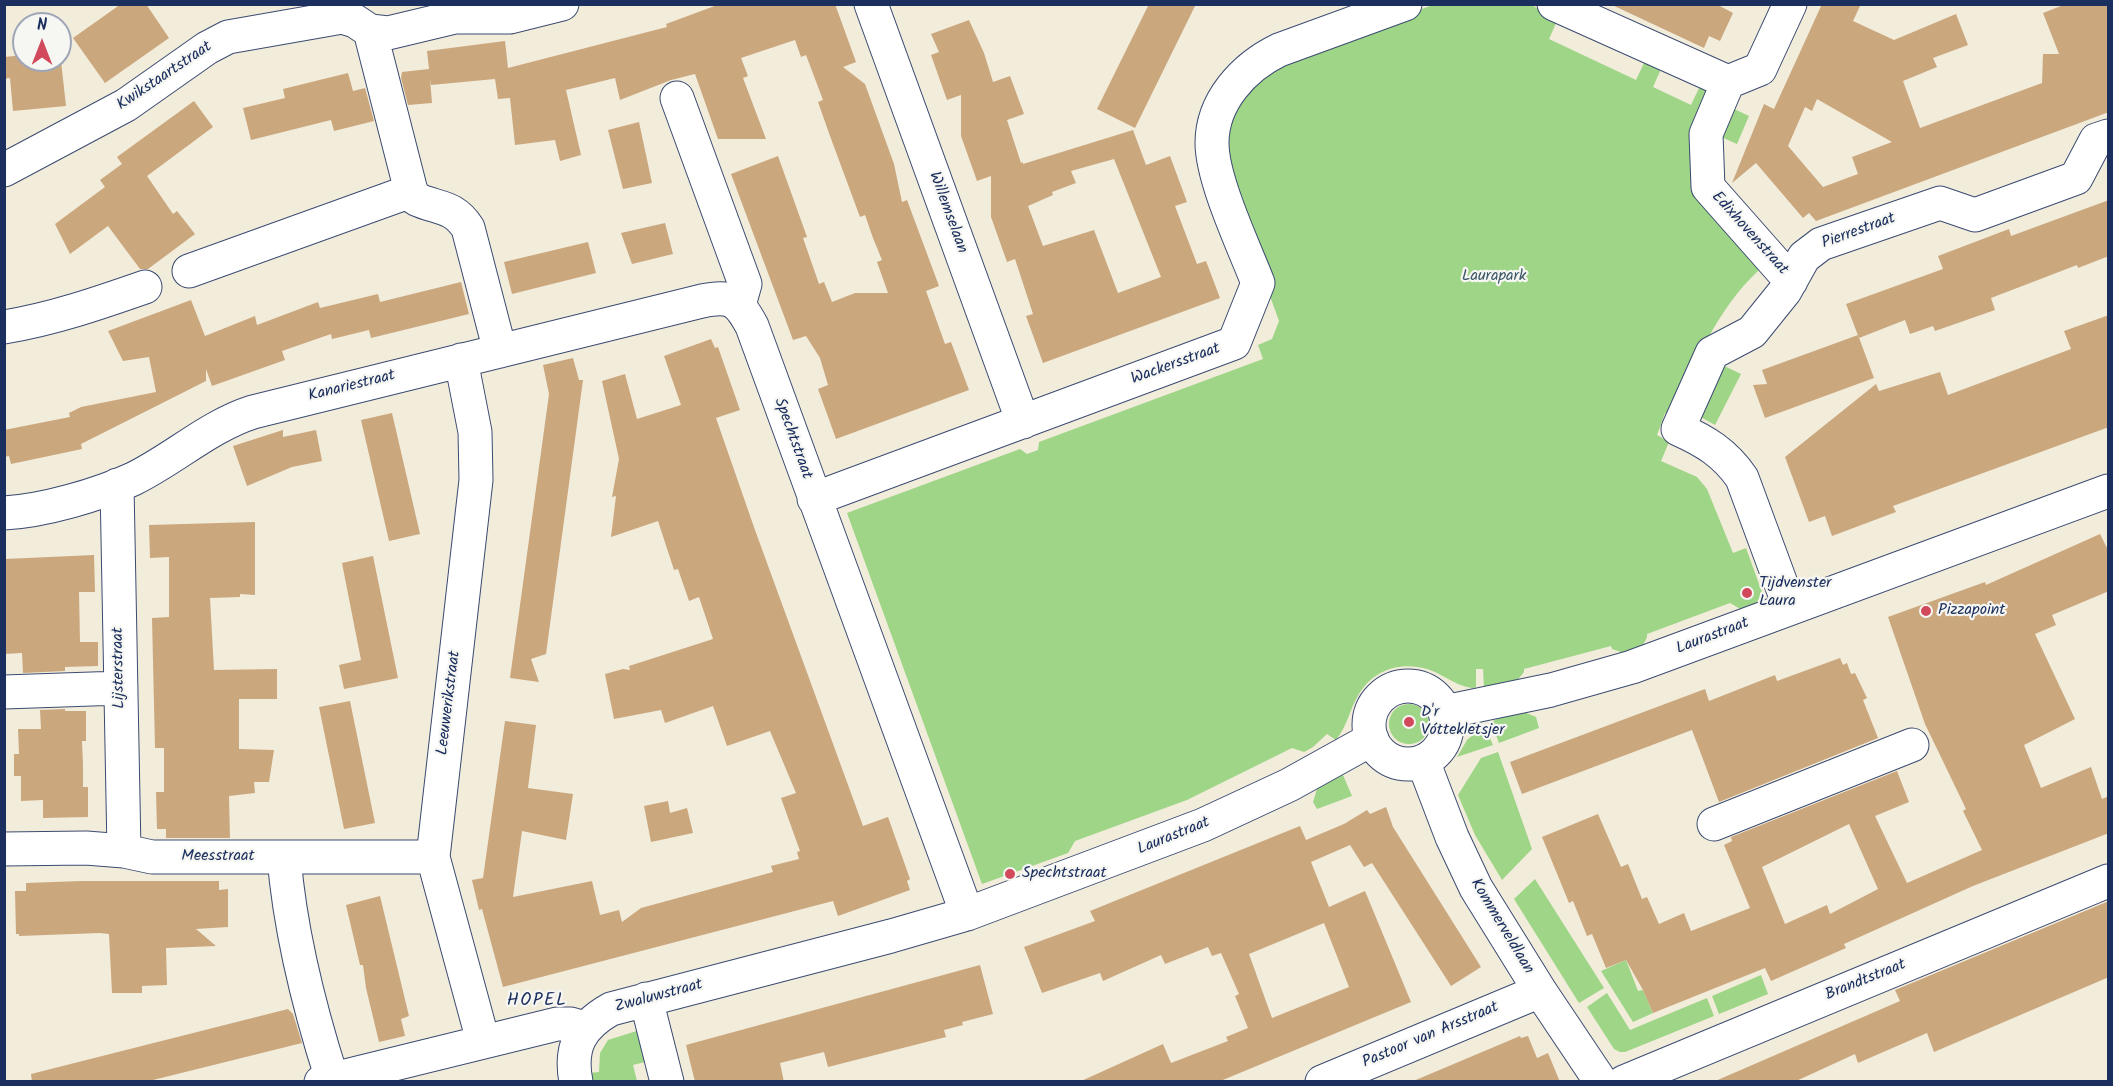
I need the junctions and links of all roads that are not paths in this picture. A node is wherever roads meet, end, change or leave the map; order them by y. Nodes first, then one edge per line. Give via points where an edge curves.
1 (562, 4) edge
2 (871, 4) edge
3 (1405, 4) edge
4 (1554, 4) edge
5 (1790, 4) edge
6 (370, 31) junction
7 (1728, 82) junction
8 (677, 98) dead end
9 (2109, 136) edge
10 (4, 170) edge
11 (411, 191) junction
12 (189, 271) dead end
13 (1791, 281) junction
14 (146, 287) dead end
15 (727, 302) junction
16 (4, 327) edge
17 (500, 351) junction
18 (461, 360) junction
19 (1023, 422) junction
20 (117, 485) junction
21 (2109, 491) edge
22 (814, 499) junction
23 (4, 513) edge
24 (1790, 608) junction
25 (121, 688) junction
26 (4, 692) edge
27 (1445, 712) junction
28 (1372, 740) junction
29 (1912, 745) dead end
30 (1423, 761) junction
31 (1714, 824) dead end
32 (4, 849) edge
33 (124, 851) junction
34 (284, 857) junction
35 (433, 857) junction
36 (2109, 881) edge
37 (967, 914) junction
38 (1540, 991) junction
39 (646, 999) junction
40 (585, 1028) junction
41 (483, 1041) junction
42 (326, 1080) edge
43 (576, 1082) edge
44 (667, 1082) edge
45 (1322, 1082) edge
46 (1601, 1082) edge
47 (1624, 1082) edge

1 - 6 street, Kwikstaartstraat via 510,17 455,17 388,33
2 - 19 street, Willemselaan
3 - 19 street, Wackersstraat via 1260,59 1228,90 1214,125 1214,164 1258,283 1234,343
4 - 7 street
5 - 7 street via 1760,69
6 - 10 street, Kwikstaartstraat via 342,17 228,37 126,105
6 - 11 street
7 - 13 street, Edixhovenstraat via 1706,134 1708,187
8 - 15 street via 745,284
9 - 13 street, Pierrestraat via 2096,141 2076,177 1975,215 1940,203 1821,244 1804,257
11 - 12 street
11 - 17 street via 416,199 461,216 468,228
13 - 24 street, Pierrestraat via 1752,332 1712,353 1678,429 1718,450 1742,478
14 - 16 street via 95,305
15 - 17 street, Kanariestraat
15 - 22 street, Spechtstraat via 752,326
17 - 18 street, Kanariestraat
18 - 20 street, Kanariestraat via 236,417
18 - 35 street, Leeuwerikstraat via 475,432 476,480
19 - 22 street, Wackersstraat
20 - 23 street, Kanariestraat via 70,501
20 - 25 street, Lijsterstraat
21 - 24 street, Laurastraat
22 - 37 street, Spechtstraat
24 - 27 street, Laurastraat via 1632,667 1551,690
25 - 26 street
25 - 33 street, Lijsterstraat
27 - 28 street via 1427,691 1411,686 1394,688 1373,706 1369,723
27 - 30 street via 1447,728 1443,743
28 - 30 street via 1393,761
28 - 37 street, Laurastraat via 1203,825
29 - 31 street
30 - 38 street, Kommerveldlaan via 1476,888
32 - 33 street, Meesstraat
33 - 34 street, Meesstraat via 152,857
34 - 35 street, Meesstraat
34 - 42 street via 293,926
35 - 41 street, Leeuwerikstraat
36 - 47 street, Brandtstraat
37 - 39 street, Zwaluwstraat
38 - 45 street, Pastoor van Arsstraat
38 - 46 street, Kommerveldlaan
39 - 40 street, Zwaluwstraat via 611,1009
39 - 44 street
40 - 41 street via 557,1023
40 - 43 street via 574,1053
41 - 42 street

